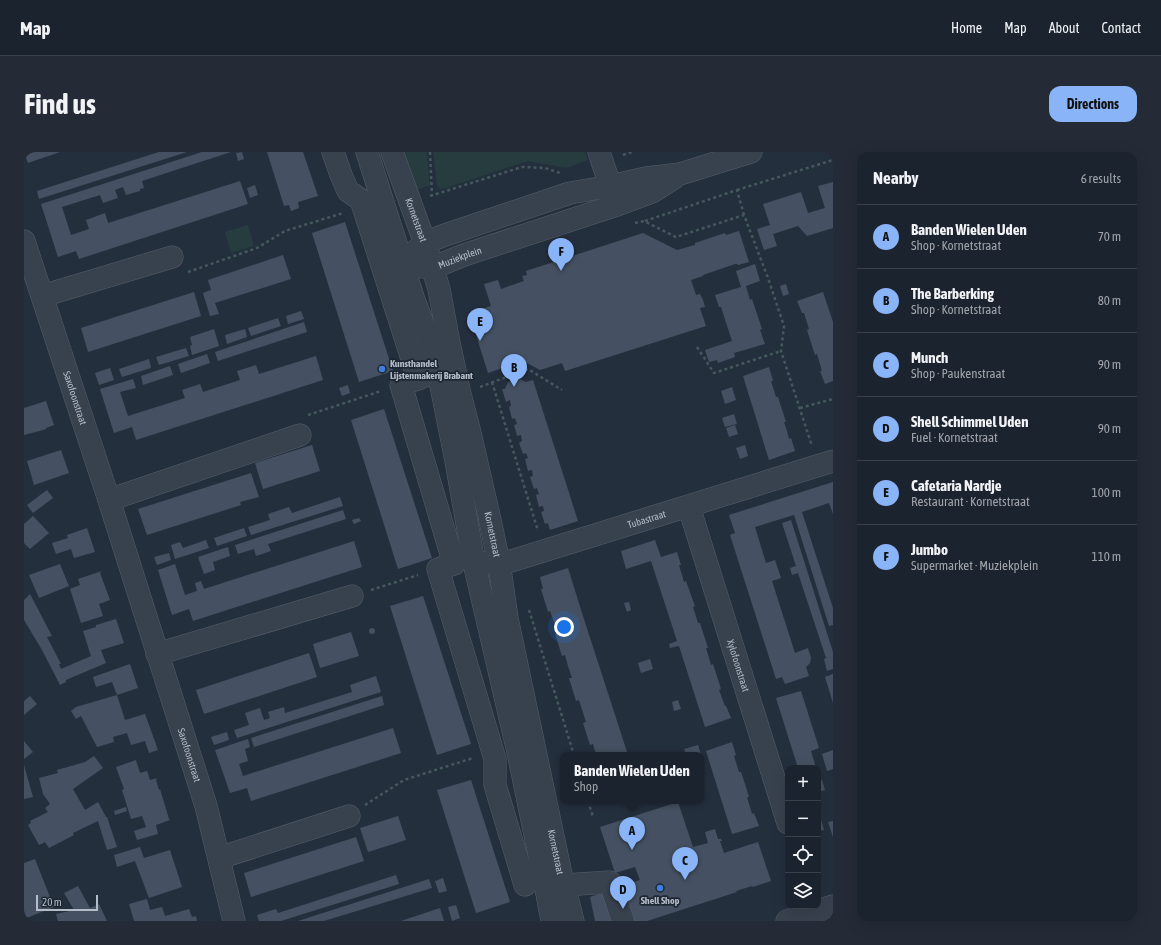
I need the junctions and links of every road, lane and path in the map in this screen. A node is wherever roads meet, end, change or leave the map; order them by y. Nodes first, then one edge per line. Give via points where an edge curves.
1 (333, 152) edge
2 (368, 152) edge
3 (392, 152) edge
4 (430, 152) edge
5 (599, 152) edge
6 (751, 152) edge
7 (833, 160) edge
8 (566, 174) dead end
9 (737, 190) junction
10 (614, 196) junction
11 (363, 207) junction
12 (744, 216) junction
13 (644, 221) junction
14 (633, 224) dead end
15 (24, 241) edge
16 (424, 243) junction
17 (172, 257) joint
18 (402, 263) junction
19 (432, 268) junction
20 (42, 296) junction
21 (697, 347) dead end
22 (781, 351) junction
23 (438, 371) junction
24 (409, 382) junction
25 (492, 382) junction
26 (478, 388) dead end
27 (562, 390) dead end
28 (833, 399) edge
29 (800, 408) junction
30 (300, 435) joint
31 (825, 464) edge
32 (109, 500) junction
33 (689, 507) junction
34 (544, 551) junction
35 (499, 563) junction
36 (455, 565) junction
37 (352, 596) joint
38 (528, 606) dead end
39 (157, 654) junction
40 (518, 752) junction
41 (573, 752) edge
42 (494, 755) junction
43 (589, 804) edge
44 (785, 813) edge
45 (348, 816) joint
46 (593, 817) dead end
47 (219, 858) junction
48 (525, 884) dead end
49 (564, 884) junction
50 (818, 909) edge
51 (234, 921) edge
52 (552, 921) edge
53 (573, 921) edge
54 (623, 921) edge
55 (787, 921) edge

1 - 11 street, Kornetstraat via 348,191 361,200
2 - 18 street, Kornetstraat
3 - 16 street, Kornetstraat
4 - 8 path via 432,196 522,167 545,168
5 - 10 street
6 - 10 street, Muziekplein via 680,174 646,178
7 - 9 path
9 - 12 path
9 - 13 path
10 - 16 street, Muziekplein via 570,193
10 - 19 street, Muziekplein
11 - 17 path via 285,231 257,248 188,272
11 - 24 street, Kornetstraat via 413,362
12 - 13 path via 676,237
12 - 22 path via 784,326
13 - 14 path
15 - 20 street, Saxofoonstraat
16 - 18 street, Muziekplein
16 - 19 street, Kornetstraat
17 - 20 street
18 - 19 street, Muziekplein
18 - 23 street, Kornetstraat via 430,340
19 - 35 street, Kornetstraat via 439,288 457,382
20 - 32 street, Saxofoonstraat
21 - 22 path via 714,373
22 - 29 path
23 - 24 street
23 - 36 street, Kornetstraat via 456,461
24 - 30 path via 308,414
24 - 36 street, Kornetstraat
25 - 26 path
25 - 27 path via 528,369
25 - 34 path
28 - 29 path
29 - 31 path
30 - 32 street
31 - 33 street, Tubastraat
32 - 39 street, Saxofoonstraat
33 - 34 street, Tubastraat
33 - 44 street, Xylofoonstraat
34 - 35 street, Tubastraat
35 - 36 street, Tubastraat
35 - 49 street, Kornetstraat via 507,618
36 - 37 path
36 - 40 street, Kornetstraat
36 - 42 street, Kornetstraat
37 - 39 street
38 - 41 path
39 - 47 street, Saxofoonstraat via 206,806
40 - 42 street
40 - 52 street, Kornetstraat
42 - 45 path via 404,780
42 - 48 street, Kornetstraat via 495,784
43 - 46 path
45 - 47 street
47 - 51 street, Saxofoonstraat
49 - 53 street, Kornetstraat
49 - 54 street via 610,882
50 - 55 street

